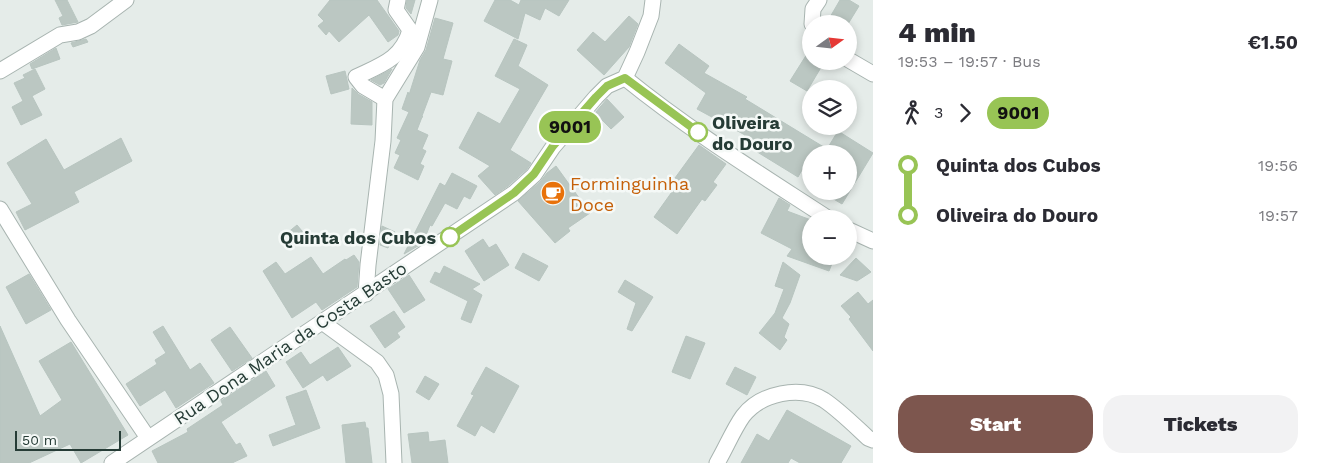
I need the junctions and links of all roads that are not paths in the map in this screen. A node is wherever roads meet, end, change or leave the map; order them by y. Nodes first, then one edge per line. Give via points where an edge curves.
1 (126, 0) edge
2 (398, 0) edge
3 (430, 0) edge
4 (653, 0) edge
5 (819, 0) edge
6 (813, 15) edge
7 (858, 65) edge
8 (0, 71) edge
9 (873, 74) edge
10 (625, 78) junction
11 (385, 99) junction
12 (0, 209) edge
13 (816, 210) edge
14 (857, 234) edge
15 (873, 241) edge
16 (366, 294) junction
17 (322, 322) junction
18 (148, 438) junction
19 (873, 440) edge
20 (112, 463) edge
21 (394, 463) edge
22 (717, 463) edge

1 - 8 street via 91,26 60,35
2 - 11 street via 396,10 410,30 406,44 387,62 356,77 362,86
3 - 11 street via 417,47
4 - 10 street via 651,16
5 - 6 street
7 - 9 street
10 - 13 street via 742,163
10 - 16 street, Rua Dona Maria da Costa Basto via 602,91 553,146 534,174 514,193
11 - 16 street via 384,142
12 - 18 street via 68,320
14 - 15 street
16 - 17 street, Rua Dona Maria da Costa Basto
17 - 18 street, Rua Dona Maria da Costa Basto
17 - 21 street via 377,362 386,375 391,394
18 - 20 street, Rua Dona Maria da Costa Basto
19 - 22 street via 824,400 809,393 789,392 766,397 744,415

